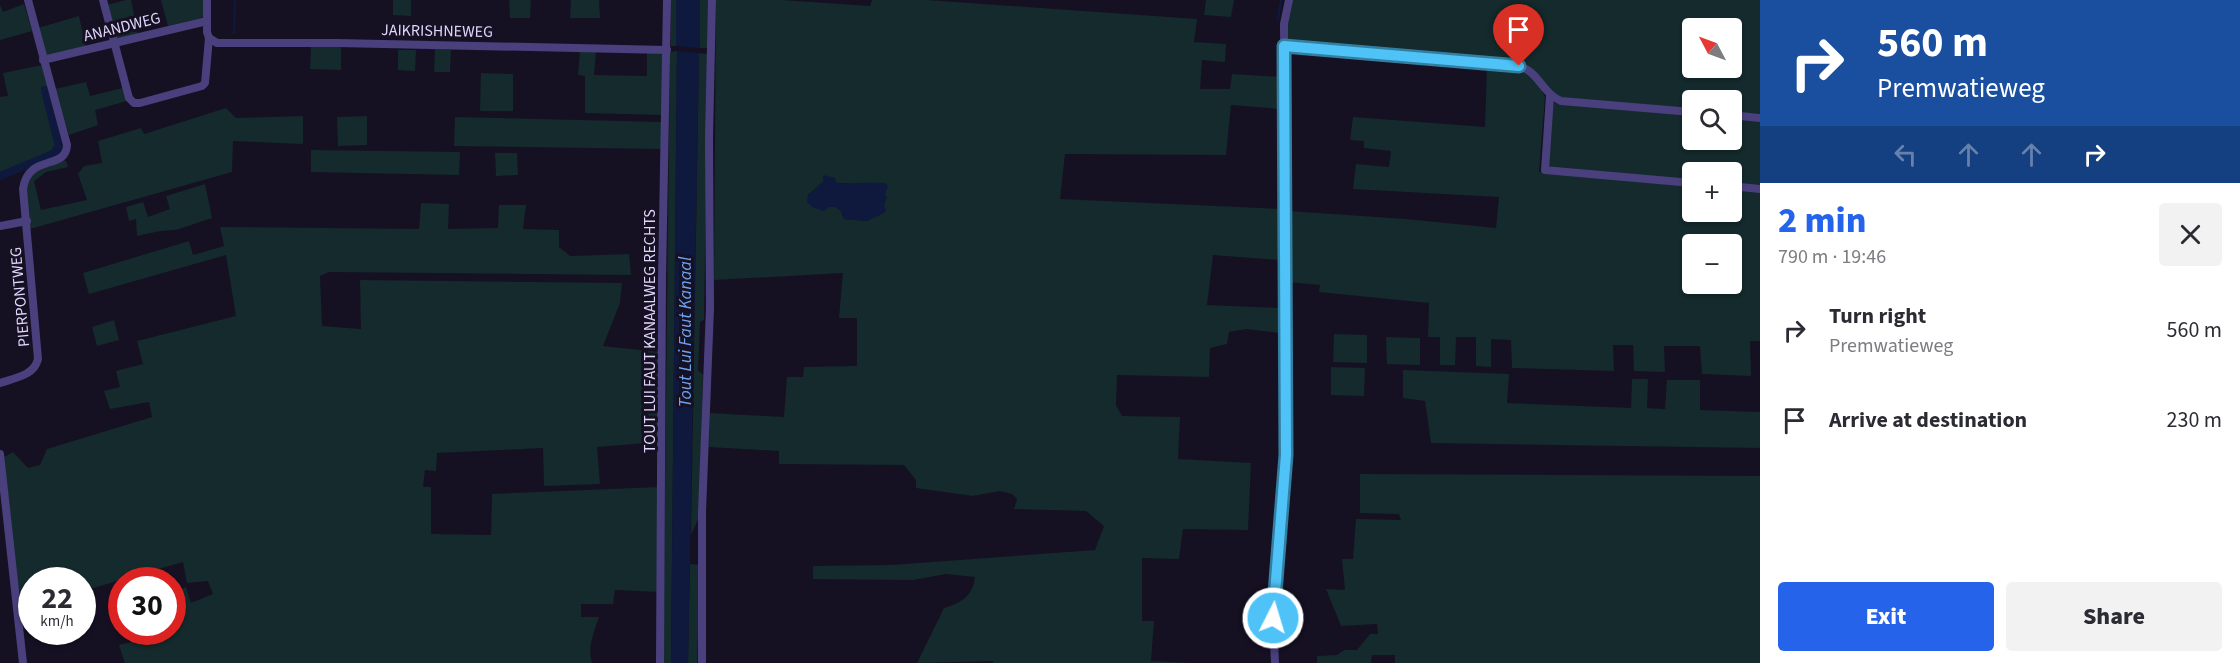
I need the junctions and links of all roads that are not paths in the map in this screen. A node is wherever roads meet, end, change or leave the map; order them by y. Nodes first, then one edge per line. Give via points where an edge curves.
1 (28, 0) edge
2 (104, 0) edge
3 (207, 0) edge
4 (667, 0) edge
5 (712, 0) edge
6 (1289, 0) edge
7 (207, 21) junction
8 (209, 38) junction
9 (114, 43) junction
10 (1284, 46) junction
11 (667, 50) junction
12 (43, 60) junction
13 (1550, 96) junction
14 (1682, 111) edge
15 (1742, 116) edge
16 (1760, 118) edge
17 (1682, 182) edge
18 (1742, 187) edge
19 (1760, 189) edge
20 (27, 221) junction
21 (0, 226) edge
22 (0, 383) edge
23 (0, 454) edge
24 (23, 663) edge
25 (660, 663) edge
26 (702, 663) edge
27 (1275, 663) edge

1 - 12 street, PIERPONTWEG
2 - 9 street
3 - 7 street
4 - 11 street, TOUT LUI FAUT KANAALWEG RECHTS
5 - 26 street
6 - 10 street
7 - 8 street
7 - 9 street, ANANDWEG
8 - 9 street via 202,86 140,104 129,98
8 - 11 street, JAIKRISHNEWEG via 217,43
9 - 12 street, ANANDWEG
10 - 13 street via 1519,66 1528,68
10 - 27 street via 1286,455 1273,618
11 - 25 street, TOUT LUI FAUT KANAALWEG RECHTS
12 - 20 street, PIERPONTWEG via 67,152 28,173 23,189
13 - 14 street via 1561,101
13 - 17 street via 1545,170
15 - 16 street
18 - 19 street
20 - 21 street
20 - 22 street, PIERPONTWEG via 38,359 28,373
23 - 24 street

